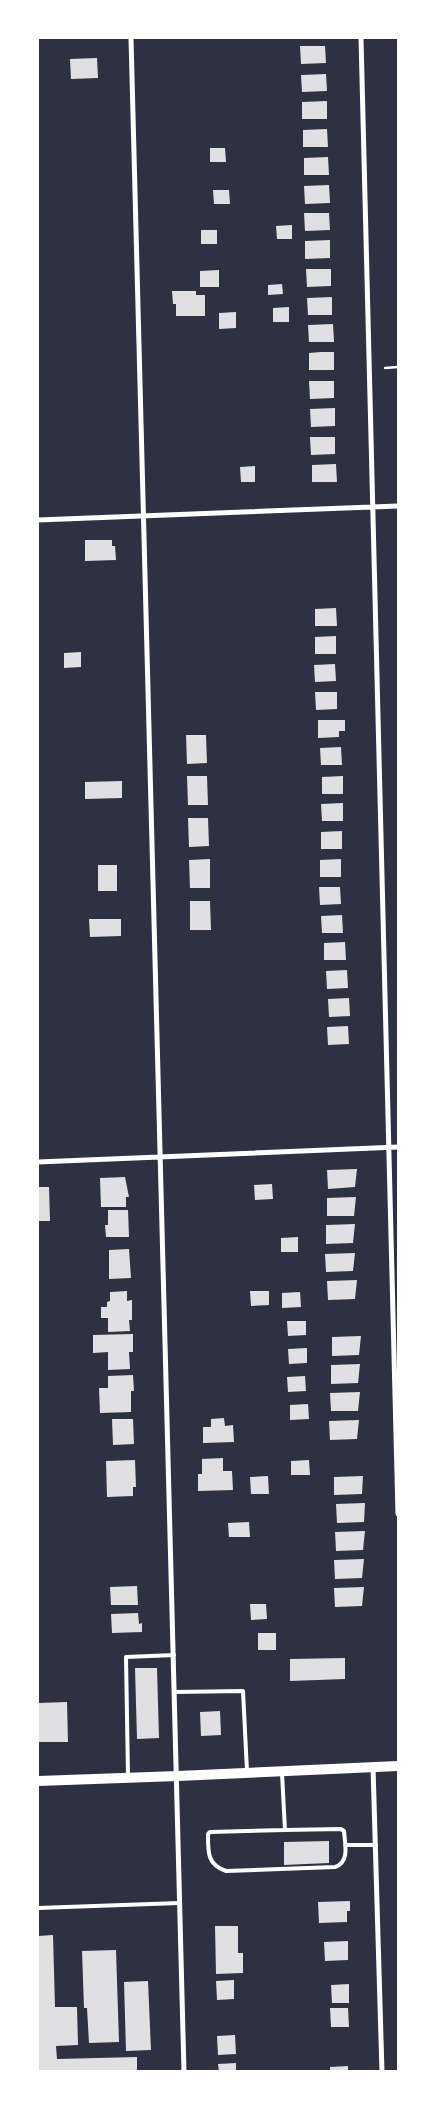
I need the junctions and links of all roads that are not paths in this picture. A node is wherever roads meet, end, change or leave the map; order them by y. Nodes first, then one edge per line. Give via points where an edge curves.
1 (130, 38) edge
2 (361, 38) edge
3 (374, 506) junction
4 (398, 506) edge
5 (144, 516) junction
6 (38, 520) edge
7 (398, 1147) edge
8 (389, 1148) junction
9 (161, 1158) junction
10 (38, 1162) edge
11 (398, 1514) edge
12 (174, 1655) junction
13 (175, 1692) junction
14 (398, 1766) edge
15 (373, 1767) junction
16 (282, 1771) junction
17 (247, 1773) junction
18 (178, 1776) junction
19 (128, 1778) junction
20 (38, 1781) edge
21 (285, 1830) junction
22 (345, 1845) junction
23 (376, 1845) junction
24 (179, 1903) junction
25 (38, 1908) edge
26 (184, 2072) edge
27 (382, 2072) edge

1 - 5 street
2 - 3 street
3 - 4 street
3 - 5 street
3 - 8 street
5 - 6 street
5 - 9 street
7 - 8 street
8 - 9 street
8 - 11 street
9 - 10 street
9 - 12 street
12 - 13 street
12 - 19 lane via 126,1658
13 - 17 lane via 243,1691
13 - 18 street
14 - 15 main road
15 - 16 main road
15 - 23 street
16 - 17 main road
16 - 21 lane
17 - 18 main road
18 - 19 main road
18 - 24 street
19 - 20 main road
21 - 22 lane via 341,1829
21 - 22 lane via 210,1832 210,1860 226,1870 335,1867 344,1862
22 - 23 lane
23 - 27 street
24 - 25 lane
24 - 26 street

